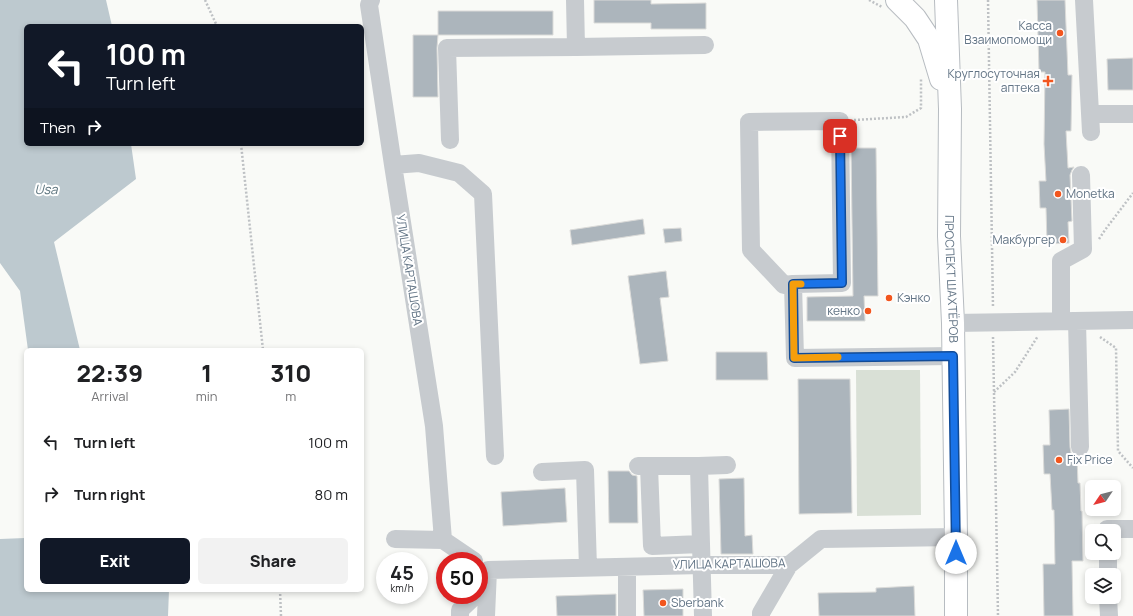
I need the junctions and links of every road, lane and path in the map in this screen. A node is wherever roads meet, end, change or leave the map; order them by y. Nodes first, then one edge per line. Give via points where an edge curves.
1 (205, 0) edge
2 (575, 0) edge
3 (869, 0) edge
4 (946, 0) edge
5 (988, 0) edge
6 (1084, 0) edge
7 (892, 5) edge
8 (370, 6) edge
9 (216, 24) edge
10 (363, 24) edge
11 (705, 45) dead end
12 (576, 46) junction
13 (921, 72) dead end
14 (950, 109) junction
15 (1090, 114) junction
16 (1133, 114) edge
17 (840, 121) junction
18 (1092, 132) dead end
19 (450, 140) dead end
20 (241, 146) edge
21 (393, 165) junction
22 (1081, 175) dead end
23 (1133, 193) edge
24 (1105, 230) dead end
25 (793, 284) junction
26 (1133, 320) edge
27 (1069, 321) junction
28 (993, 322) junction
29 (953, 323) junction
30 (263, 348) edge
31 (953, 356) junction
32 (1080, 447) dead end
33 (495, 456) dead end
34 (727, 465) dead end
35 (699, 466) junction
36 (1133, 468) edge
37 (542, 472) dead end
38 (1121, 529) edge
39 (1133, 529) edge
40 (956, 537) junction
41 (395, 539) dead end
42 (443, 540) junction
43 (701, 544) junction
44 (455, 552) edge
45 (789, 564) junction
46 (702, 565) junction
47 (627, 566) junction
48 (588, 568) junction
49 (488, 576) edge
50 (280, 592) edge
51 (464, 604) edge
52 (484, 604) edge
53 (1108, 604) edge
54 (281, 616) edge
55 (460, 616) edge
56 (486, 616) edge
57 (628, 616) edge
58 (703, 616) edge
59 (761, 616) edge
60 (956, 616) edge
61 (998, 616) edge
62 (1109, 616) edge

1 - 9 path
2 - 12 street
3 - 7 path
4 - 14 main road
5 - 28 path
6 - 15 street
7 - 14 main road via 915,18 929,39
8 - 10 street
8 - 21 street, УЛИЦА КАРТАШОВА
11 - 12 street
12 - 19 street via 447,48
13 - 17 path via 921,108 906,117
14 - 29 main road, ПРОСПЕКТ ШАХТЁРОВ via 949,236
15 - 16 street
15 - 18 street
17 - 25 street via 842,283
17 - 25 street via 749,122 751,250 784,285
20 - 30 path
21 - 33 street via 419,162 459,172 483,194
21 - 42 street, УЛИЦА КАРТАШОВА via 434,426
22 - 27 street via 1083,249 1061,261
23 - 24 path
25 - 31 street via 794,358
26 - 27 street
27 - 28 street
27 - 32 street
27 - 36 path via 1116,348 1118,450
28 - 29 street
28 - 61 path
29 - 31 main road, ПРОСПЕКТ ШАХТЁРОВ
31 - 40 main road, ПРОСПЕКТ ШАХТЁРОВ
34 - 35 street
35 - 43 street
35 - 43 street via 643,466 652,546
37 - 48 street via 585,470
38 - 39 street
40 - 45 street, УЛИЦА КАРТАШОВА via 821,539
40 - 60 main road, ПРОСПЕКТ ШАХТЁРОВ
41 - 42 street
42 - 44 street
43 - 46 street
45 - 46 street, УЛИЦА КАРТАШОВА
45 - 59 street
46 - 47 street, УЛИЦА КАРТАШОВА
46 - 58 street
47 - 48 street, УЛИЦА КАРТАШОВА
47 - 57 street
48 - 49 street, УЛИЦА КАРТАШОВА via 518,570
50 - 54 path
51 - 55 street
52 - 56 street
53 - 62 street

